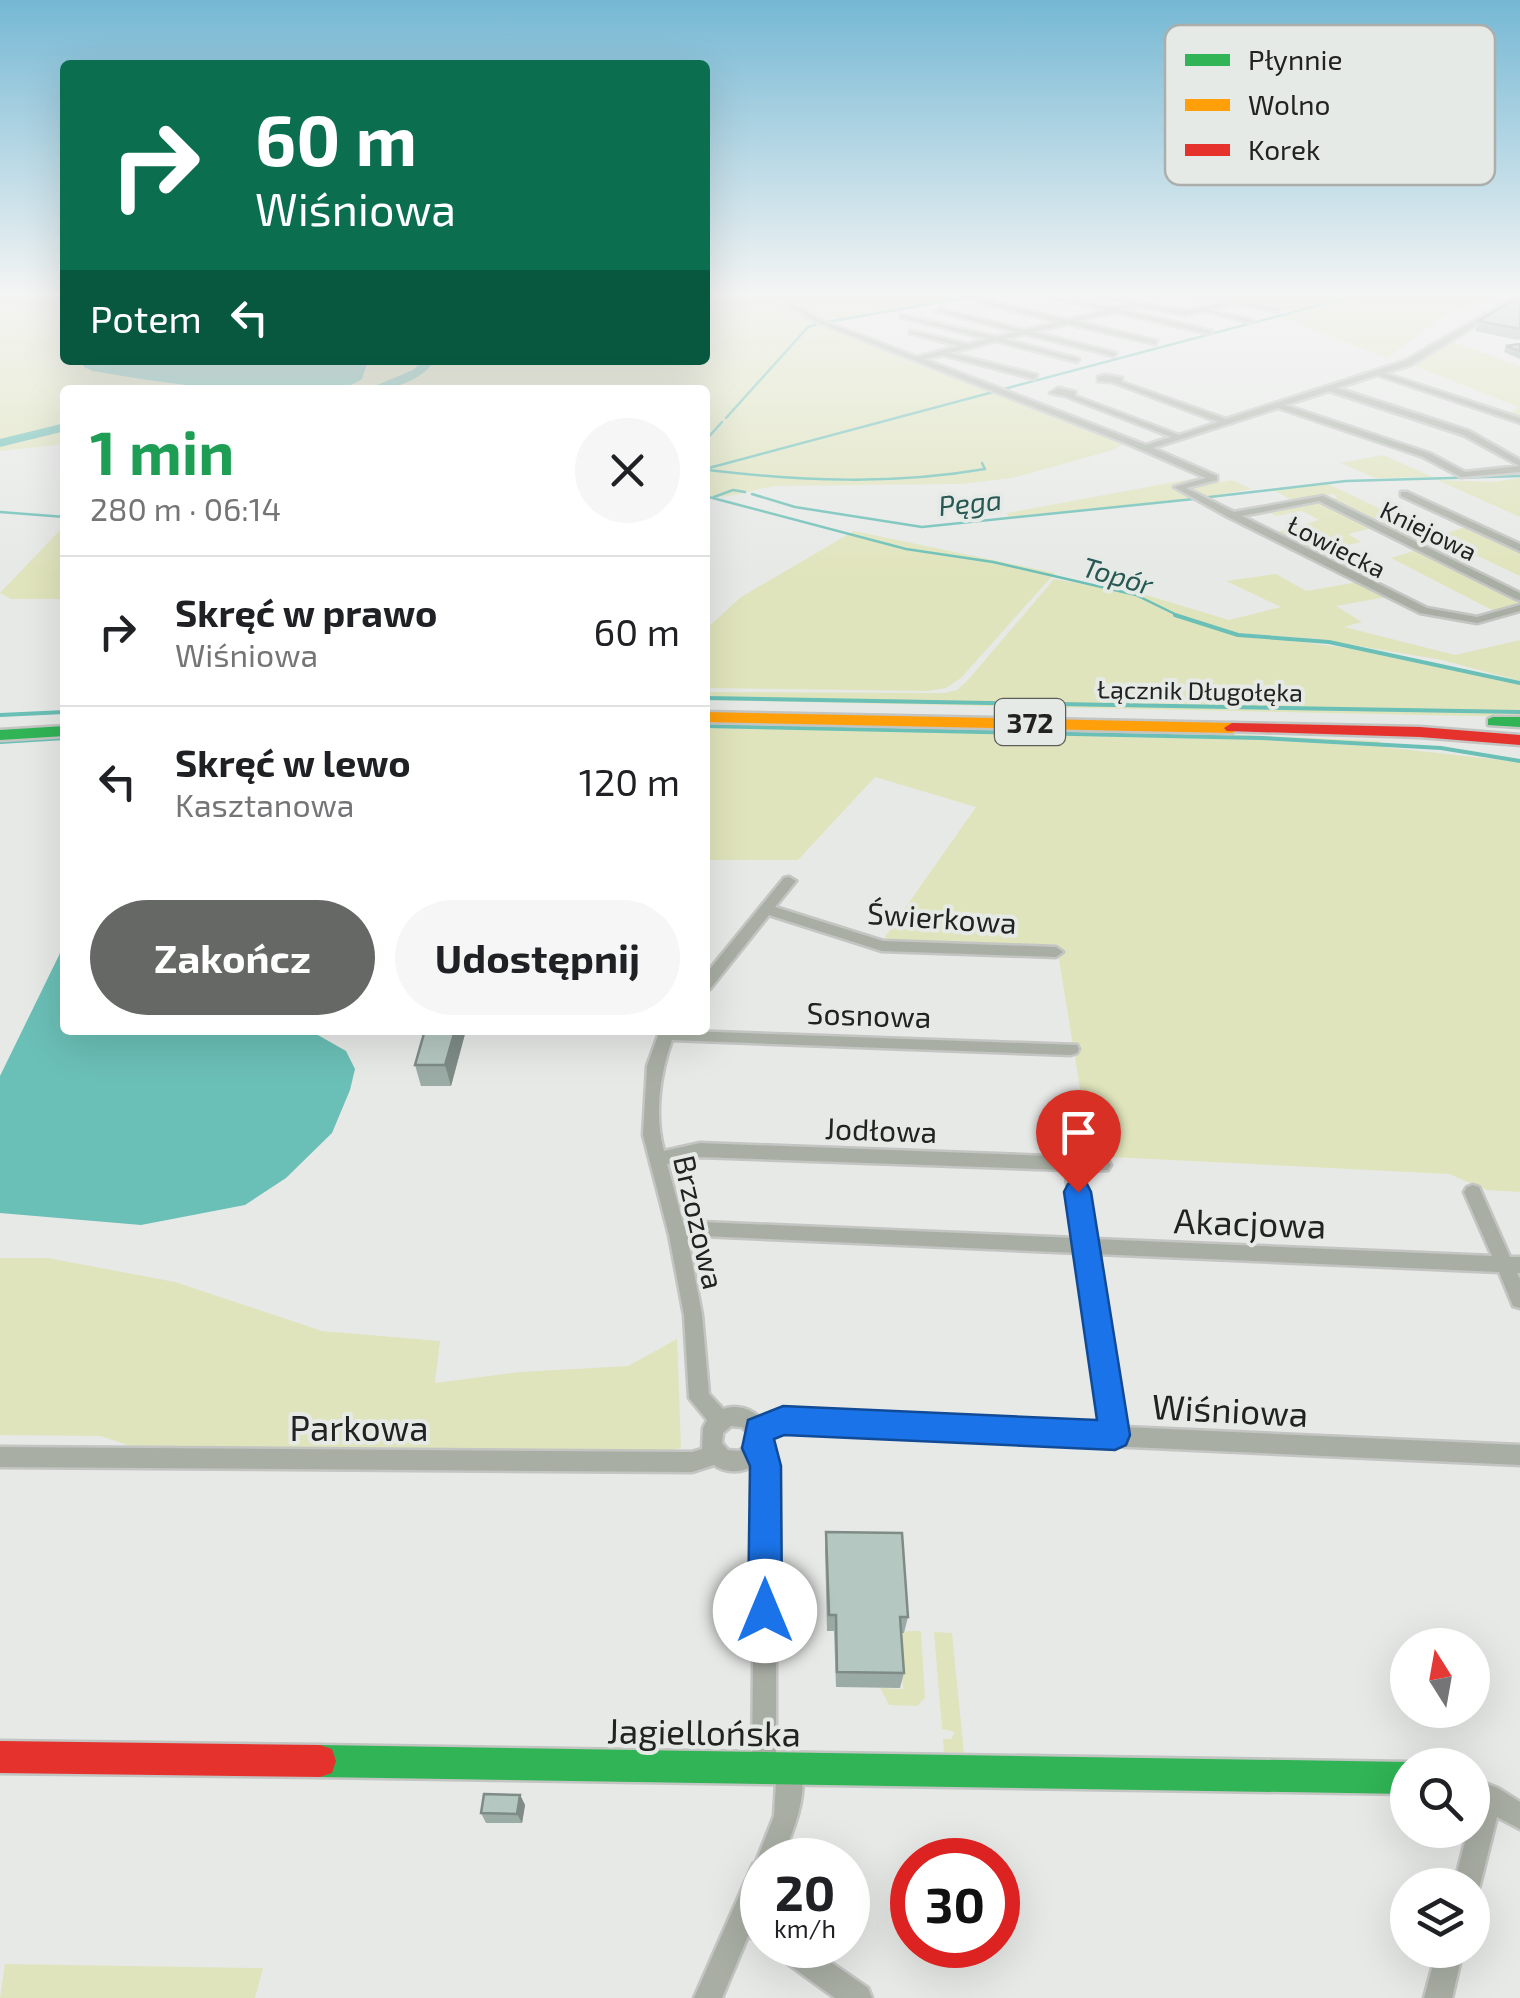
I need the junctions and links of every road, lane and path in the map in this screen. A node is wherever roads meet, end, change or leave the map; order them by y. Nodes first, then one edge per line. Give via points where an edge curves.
1 (995, 389) edge
2 (1136, 389) edge
3 (1324, 389) edge
4 (1332, 389) edge
5 (1427, 389) edge
6 (1069, 396) dead end
7 (1277, 405) junction
8 (1520, 421) edge
9 (1226, 422) junction
10 (1178, 437) junction
11 (1146, 448) junction
12 (1520, 466) edge
13 (1404, 494) dead end
14 (1231, 515) junction
15 (1520, 548) edge
16 (1520, 597) edge
17 (1520, 608) edge
18 (710, 706) edge
19 (710, 716) edge
20 (60, 719) edge
21 (1394, 720) junction
22 (0, 722) edge
23 (1520, 723) edge
24 (60, 731) edge
25 (1355, 731) junction
26 (1520, 732) edge
27 (0, 734) edge
28 (1520, 740) edge
29 (1520, 750) edge
30 (788, 881) dead end
31 (768, 910) junction
32 (1056, 952) dead end
33 (710, 979) edge
34 (710, 1034) edge
35 (666, 1035) edge
36 (1070, 1049) dead end
37 (658, 1159) junction
38 (1073, 1164) junction
39 (1102, 1165) dead end
40 (1473, 1192) dead end
41 (678, 1236) junction
42 (1087, 1248) junction
43 (1512, 1264) edge
44 (1520, 1300) edge
45 (720, 1420) junction
46 (1115, 1435) junction
47 (758, 1440) junction
48 (716, 1454) junction
49 (1520, 1455) edge
50 (0, 1457) edge
51 (0, 1757) edge
52 (777, 1766) junction
53 (1390, 1778) edge
54 (1490, 1798) edge
55 (1520, 1816) edge
56 (778, 1838) edge
57 (740, 1945) edge
58 (816, 1968) edge
59 (1446, 1968) edge
60 (708, 1998) edge
61 (858, 1998) edge
62 (1438, 1998) edge

1 - 11 street
2 - 9 street
3 - 7 street
4 - 12 street via 1479,441
5 - 8 street
6 - 10 street
7 - 9 street
7 - 12 street via 1468,476
9 - 10 street
10 - 11 street
11 - 14 street, Łowiecka via 1214,478 1178,487
13 - 15 street
14 - 16 street, Kniejowa via 1320,498
14 - 17 street, Łowiecka via 1410,606 1484,619
18 - 21 main road, Łącznik Długołęka / 372
19 - 25 main road, Łącznik Długołęka / 372
20 - 22 main road
21 - 23 main road
21 - 26 main road, 372
24 - 27 main road
25 - 28 main road, 372
25 - 29 main road
30 - 31 street
31 - 32 street, Świerkowa via 882,946
31 - 33 street
34 - 36 street, Sosnowa
35 - 37 street, Brzozowa via 651,1090
37 - 38 street, Jodłowa via 700,1150
37 - 41 street, Brzozowa
38 - 39 street, Jodłowa
38 - 42 street
40 - 43 street
41 - 42 street, Akacjowa via 702,1230
41 - 45 street, Brzozowa via 699,1398
42 - 43 street, Akacjowa
42 - 46 street
43 - 44 street
45 - 47 street via 738,1415 754,1423
45 - 48 street via 710,1436
46 - 47 street, Wiśniowa via 783,1420
46 - 49 street, Wiśniowa
47 - 48 street via 752,1456 733,1462
47 - 52 street via 766,1466
48 - 50 street, Parkowa via 692,1462
51 - 52 main road, Jagiellońska
52 - 53 main road, Jagiellońska
52 - 56 street via 787,1817
54 - 55 street
57 - 60 street
58 - 61 street
59 - 62 street

